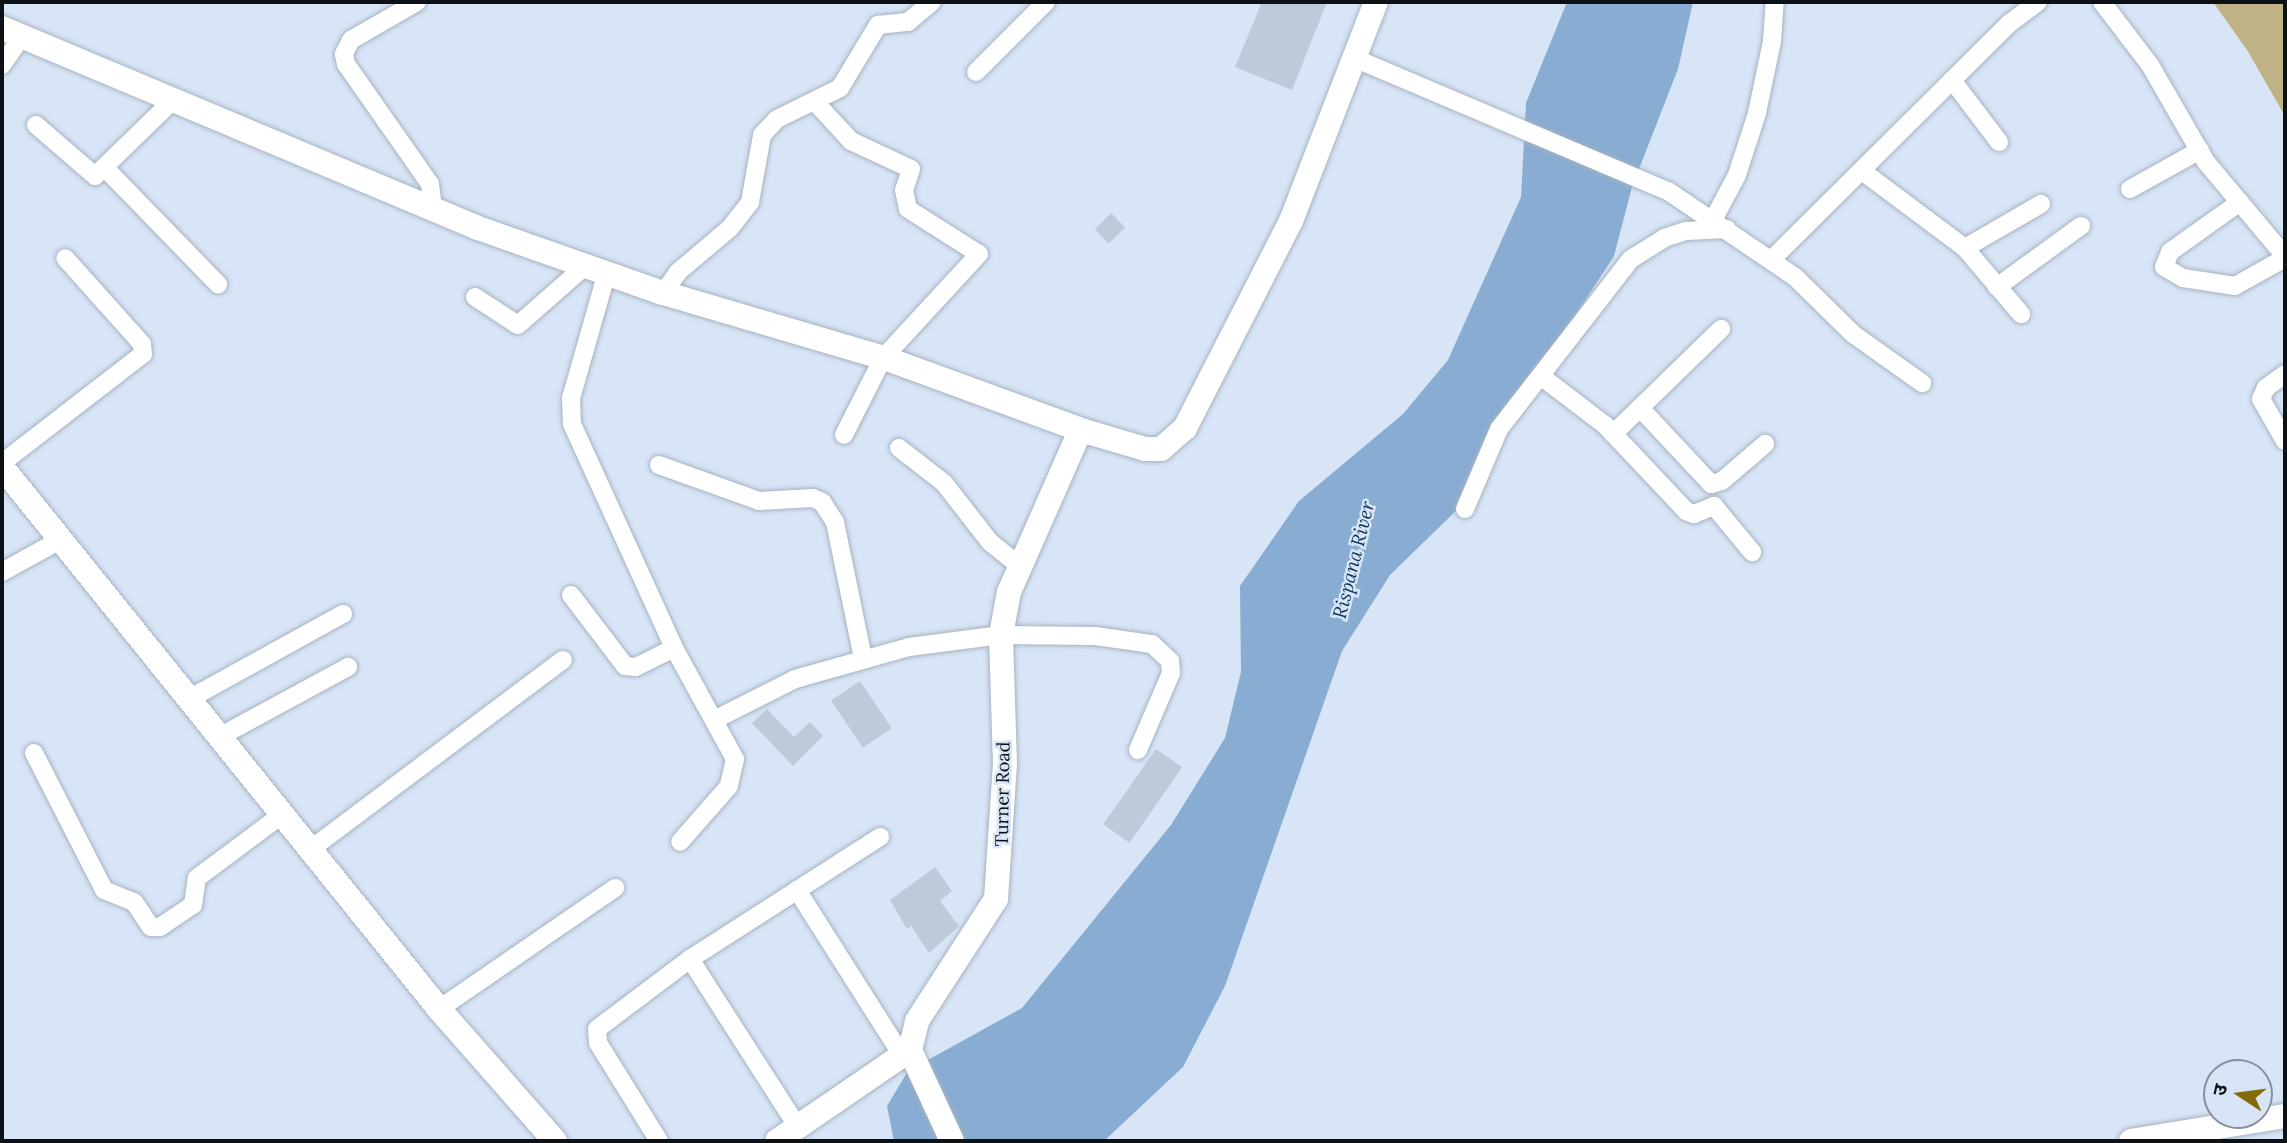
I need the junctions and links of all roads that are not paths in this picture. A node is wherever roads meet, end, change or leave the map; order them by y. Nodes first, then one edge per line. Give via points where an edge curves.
1 (417, 2) edge
2 (932, 2) edge
3 (1046, 2) edge
4 (1376, 2) edge
5 (1774, 2) edge
6 (2038, 2) edge
7 (2102, 2) edge
8 (11, 33) edge
9 (1354, 58) junction
10 (2, 65) edge
11 (976, 72) dead end
12 (1952, 80) junction
13 (171, 102) junction
14 (816, 102) junction
15 (36, 125) dead end
16 (1999, 142) dead end
17 (2200, 150) junction
18 (106, 169) junction
19 (1862, 171) junction
20 (2130, 189) dead end
21 (2240, 202) junction
22 (2040, 204) dead end
23 (433, 209) junction
24 (1720, 225) junction
25 (2081, 226) dead end
26 (1965, 248) junction
27 (2285, 257) edge
28 (65, 258) dead end
29 (1772, 259) junction
30 (596, 269) junction
31 (218, 284) dead end
32 (1997, 287) junction
33 (663, 293) junction
34 (475, 297) dead end
35 (2021, 314) dead end
36 (1721, 329) dead end
37 (883, 358) junction
38 (2285, 374) edge
39 (1542, 377) junction
40 (1922, 383) dead end
41 (1640, 408) junction
42 (1084, 431) junction
43 (1614, 433) junction
44 (844, 435) dead end
45 (2285, 441) edge
46 (1765, 444) dead end
47 (899, 448) dead end
48 (2, 465) edge
49 (659, 465) dead end
50 (1465, 509) dead end
51 (60, 540) junction
52 (1752, 552) dead end
53 (1020, 566) junction
54 (2, 572) edge
55 (571, 595) dead end
56 (343, 614) dead end
57 (1001, 635) junction
58 (674, 648) junction
59 (863, 658) junction
60 (563, 660) dead end
61 (348, 667) dead end
62 (189, 699) junction
63 (714, 720) junction
64 (219, 737) junction
65 (1138, 750) dead end
66 (34, 753) dead end
67 (283, 814) junction
68 (880, 837) dead end
69 (680, 842) dead end
70 (311, 849) junction
71 (615, 888) dead end
72 (797, 890) junction
73 (690, 959) junction
74 (439, 1009) junction
75 (908, 1055) junction
76 (2285, 1116) edge
77 (798, 1127) junction
78 (2178, 1137) edge
79 (552, 1140) edge
80 (659, 1141) edge
81 (777, 1141) edge
82 (952, 1141) edge
83 (2131, 1141) edge

1 - 23 street via 351,40 344,54 346,64 430,184
2 - 14 street via 908,22 878,25 840,88
3 - 11 street
4 - 9 street
5 - 24 street via 1772,41 1757,113
6 - 12 street
7 - 17 street via 2151,65
8 - 10 street
8 - 13 street
9 - 24 street via 1638,177
9 - 42 street via 1291,221 1185,428 1161,449 1145,449
12 - 16 street
12 - 19 street
13 - 18 street
13 - 23 street
14 - 33 street via 777,119 762,135 750,202 730,228 686,264
14 - 37 street via 851,141 911,169 904,190 908,209 979,254
15 - 18 street via 90,174
17 - 20 street
17 - 21 street
18 - 31 street
19 - 26 street
19 - 29 street
21 - 27 street
21 - 27 street via 2170,252 2164,267 2183,278 2235,286
22 - 26 street
23 - 30 street
24 - 29 street
24 - 39 street via 1664,238 1631,260
25 - 32 street
26 - 32 street
28 - 48 street via 142,344 143,354
29 - 40 street via 1853,334
30 - 33 street
30 - 34 street via 517,325
30 - 58 street via 571,398 572,424
32 - 35 street
33 - 37 street
36 - 41 street
37 - 42 street
37 - 44 street
38 - 45 street via 2266,388 2261,399
39 - 43 street
39 - 50 street via 1499,429
41 - 43 street
41 - 46 street via 1711,484 1722,481
42 - 53 street, Turner Road via 1079,433
43 - 52 street via 1686,511 1694,514 1713,506
47 - 53 street via 944,483 990,542
48 - 51 street
49 - 59 street via 759,501 813,498 822,502 835,522
51 - 54 street
51 - 62 street
53 - 57 street, Turner Road via 1009,592
55 - 58 street via 625,666 636,667
56 - 62 street
57 - 59 street via 934,642
57 - 65 street via 1095,636 1144,642 1162,651 1170,661 1171,673
57 - 75 street, Turner Road via 1005,764 996,900 917,1021
58 - 63 street
59 - 63 street via 796,679
60 - 70 street
61 - 64 street
62 - 64 street
63 - 69 street via 732,746 735,771 717,805
64 - 67 street
66 - 67 street via 104,890 134,902 151,927 160,927 193,905 197,878
67 - 70 street
68 - 72 street
70 - 74 street
71 - 74 street
72 - 73 street
72 - 75 street
73 - 77 street
73 - 80 street via 603,1023 595,1035
74 - 79 street
75 - 77 street
75 - 82 street
76 - 78 street
77 - 81 street
78 - 83 street

